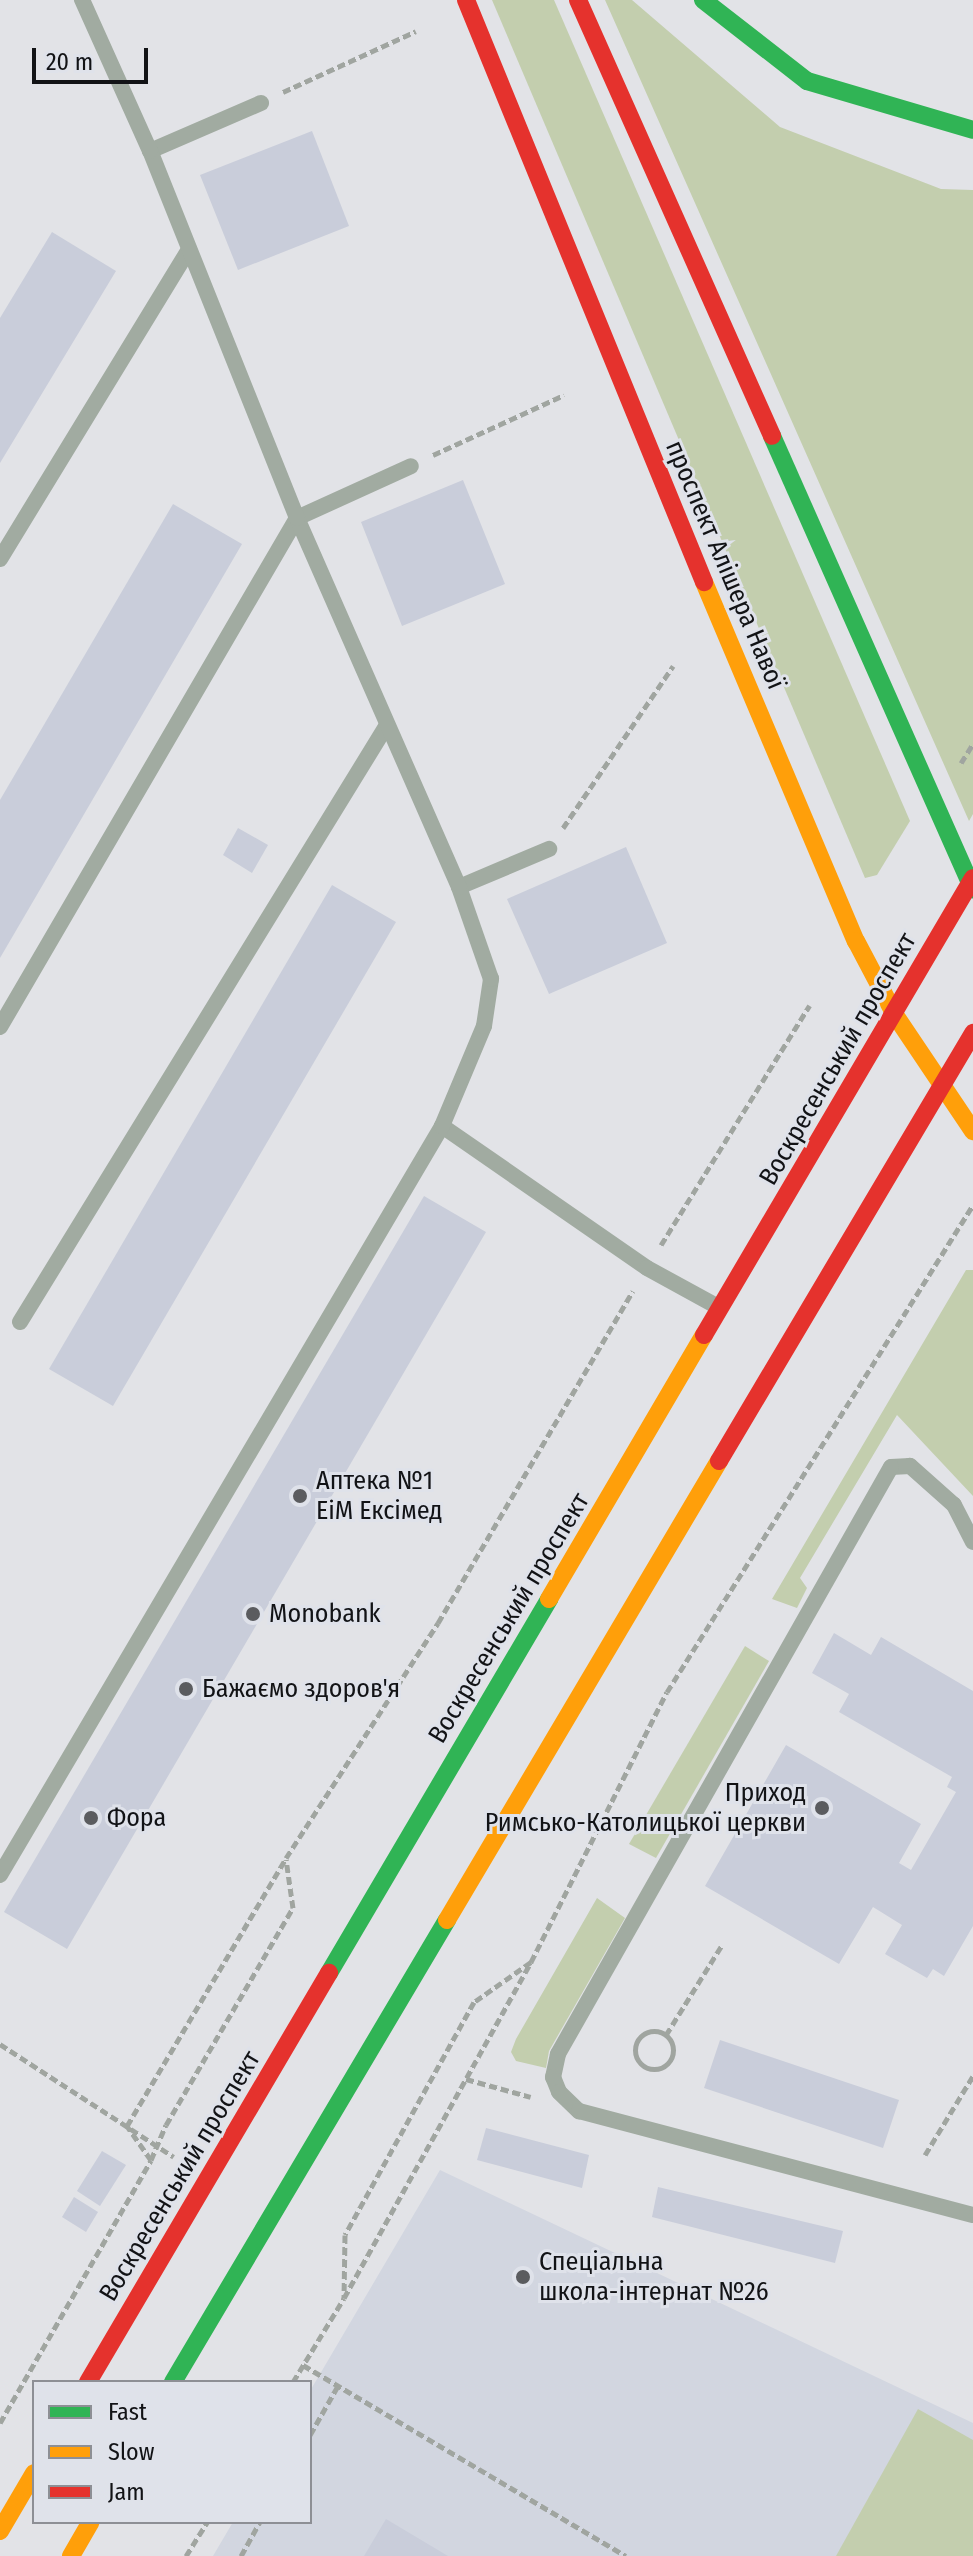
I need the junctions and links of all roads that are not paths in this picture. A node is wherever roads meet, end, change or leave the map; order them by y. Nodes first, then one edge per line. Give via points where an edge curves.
1 (82, 0) edge
2 (466, 0) edge
3 (578, 0) edge
4 (703, 0) edge
5 (261, 103) road end
6 (973, 130) edge
7 (150, 151) junction
8 (189, 249) junction
9 (411, 466) road end
10 (297, 518) junction
11 (0, 559) edge
12 (387, 725) junction
13 (549, 849) road end
14 (972, 883) edge
15 (459, 887) junction
16 (895, 1015) junction
17 (0, 1027) edge
18 (973, 1033) edge
19 (942, 1084) junction
20 (442, 1126) junction
21 (973, 1131) edge
22 (722, 1309) junction
23 (20, 1322) dead end
24 (973, 1542) edge
25 (0, 1875) edge
26 (973, 2215) edge
27 (89, 2380) edge
28 (174, 2380) edge
29 (32, 2476) edge
30 (90, 2524) edge
31 (0, 2531) edge
32 (71, 2556) edge

1 - 7 lane
2 - 16 main road, проспект Алішера Навої via 856,941
3 - 14 main road
4 - 6 main road via 807,81
5 - 7 lane
7 - 8 lane
8 - 10 lane
8 - 11 lane
9 - 10 lane
10 - 12 lane
10 - 17 lane
12 - 15 lane
12 - 23 lane
13 - 15 lane
14 - 16 main road, Воскресенський проспект
15 - 20 lane via 491,979 484,1026
16 - 19 main road, проспект Алішера Навої
16 - 22 main road, Воскресенський проспект
18 - 19 main road
19 - 21 main road, проспект Алішера Навої
19 - 28 main road
20 - 22 lane via 647,1268
20 - 25 lane
22 - 27 main road, Воскресенський проспект
24 - 26 lane via 954,1505 910,1466 891,1467 558,2054 553,2077 559,2092 579,2111
29 - 31 main road
30 - 32 main road

